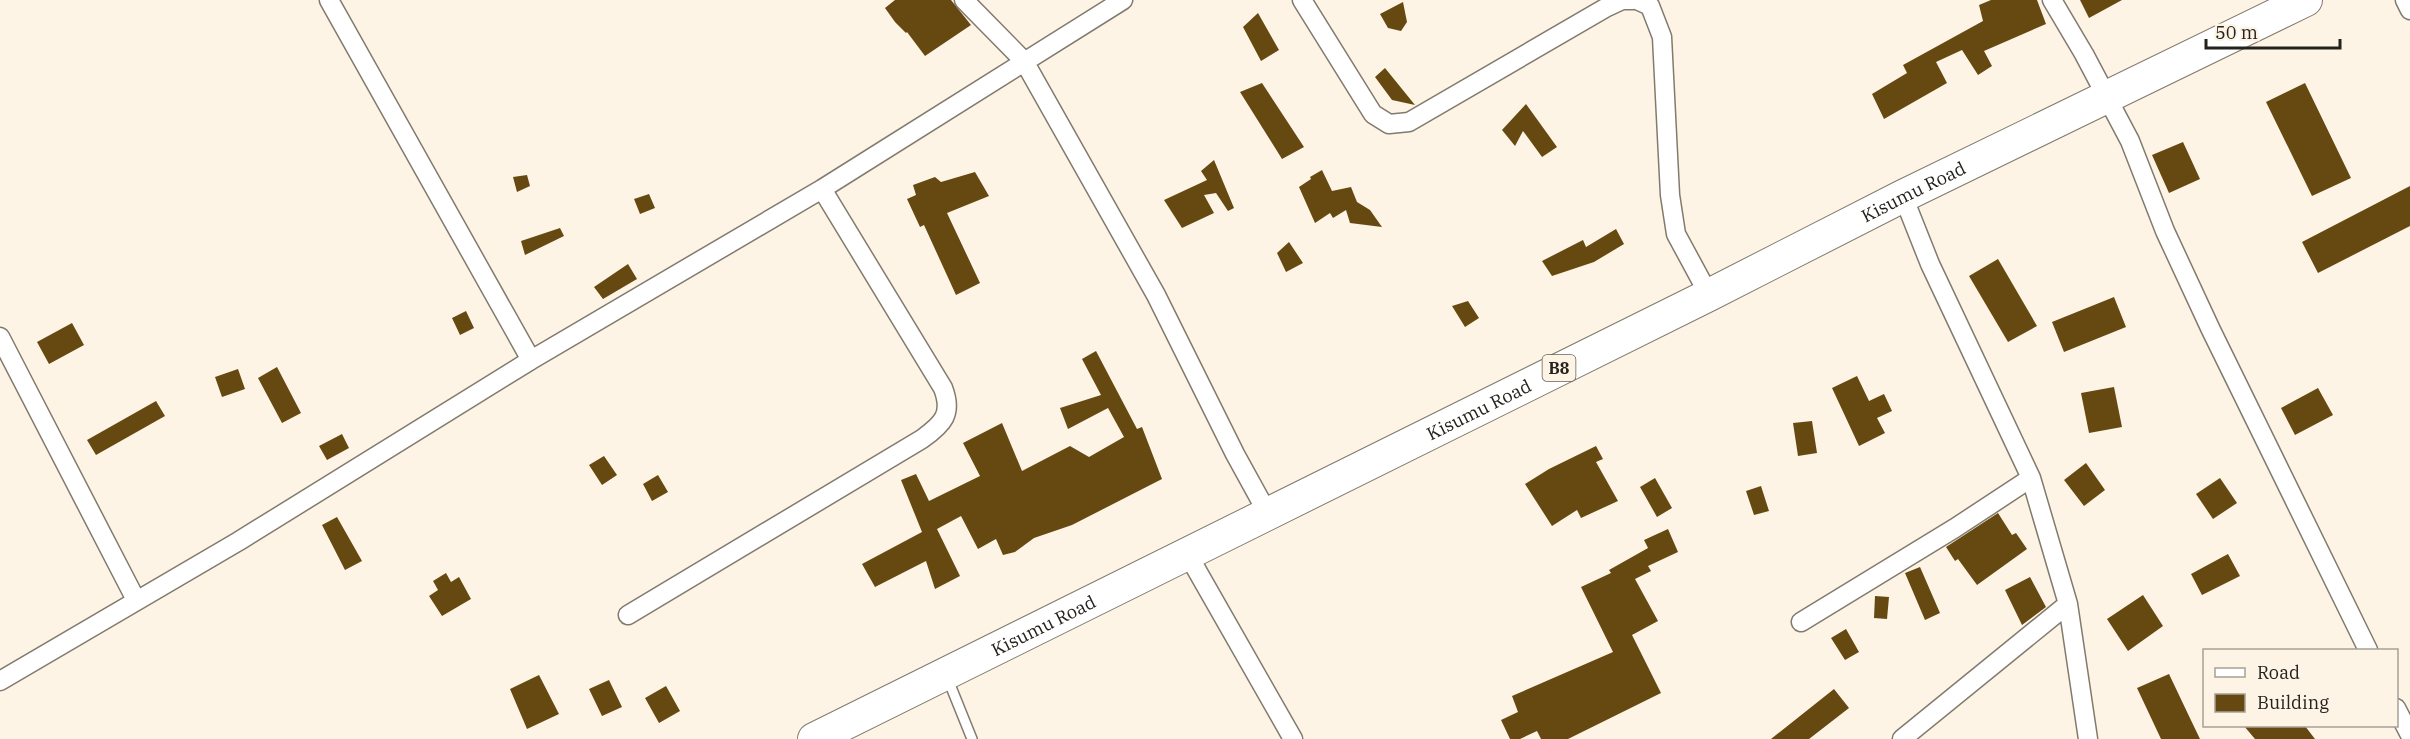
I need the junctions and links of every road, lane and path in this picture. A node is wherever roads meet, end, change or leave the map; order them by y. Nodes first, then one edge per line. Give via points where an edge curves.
1 (329, 0) edge
2 (964, 0) edge
3 (1123, 0) edge
4 (1302, 0) edge
5 (1635, 0) edge
6 (2052, 0) edge
7 (2306, 0) edge
8 (2405, 0) edge
9 (2410, 10) edge
10 (1024, 61) junction
11 (2107, 96) junction
12 (822, 189) junction
13 (1903, 196) junction
14 (1709, 295) junction
15 (0, 337) edge
16 (531, 360) junction
17 (2031, 478) junction
18 (1268, 514) junction
19 (1187, 553) junction
20 (136, 600) junction
21 (2067, 604) junction
22 (628, 615) dead end
23 (1801, 622) dead end
24 (2367, 649) edge
25 (945, 672) junction
26 (0, 681) edge
27 (2398, 710) edge
28 (2410, 735) edge
29 (814, 739) edge
30 (972, 739) edge
31 (1293, 739) edge
32 (1902, 739) edge
33 (2088, 739) edge

1 - 16 street
2 - 10 street
3 - 10 street
4 - 5 street via 1373,114 1389,124 1409,122 1607,7 1622,0
5 - 14 street via 1650,6 1662,37 1670,195 1676,234
6 - 11 street
7 - 11 highway, Kisumu Road / B8
8 - 9 street
10 - 12 street
10 - 18 street via 1156,295
11 - 13 highway, Kisumu Road / B8
11 - 24 street via 2206,320
12 - 16 street
12 - 22 street via 943,388 948,402 945,416 938,428 922,439
13 - 14 highway, Kisumu Road / B8
13 - 17 street via 1930,264
14 - 18 highway, Kisumu Road / B8
15 - 20 street
16 - 20 street via 239,541
17 - 21 street
17 - 23 street
18 - 19 highway, Kisumu Road / B8
19 - 25 highway, Kisumu Road / B8
19 - 31 street
20 - 26 street
21 - 32 street
21 - 33 street
25 - 29 highway, Kisumu Road / B8
25 - 30 lane
27 - 28 street

